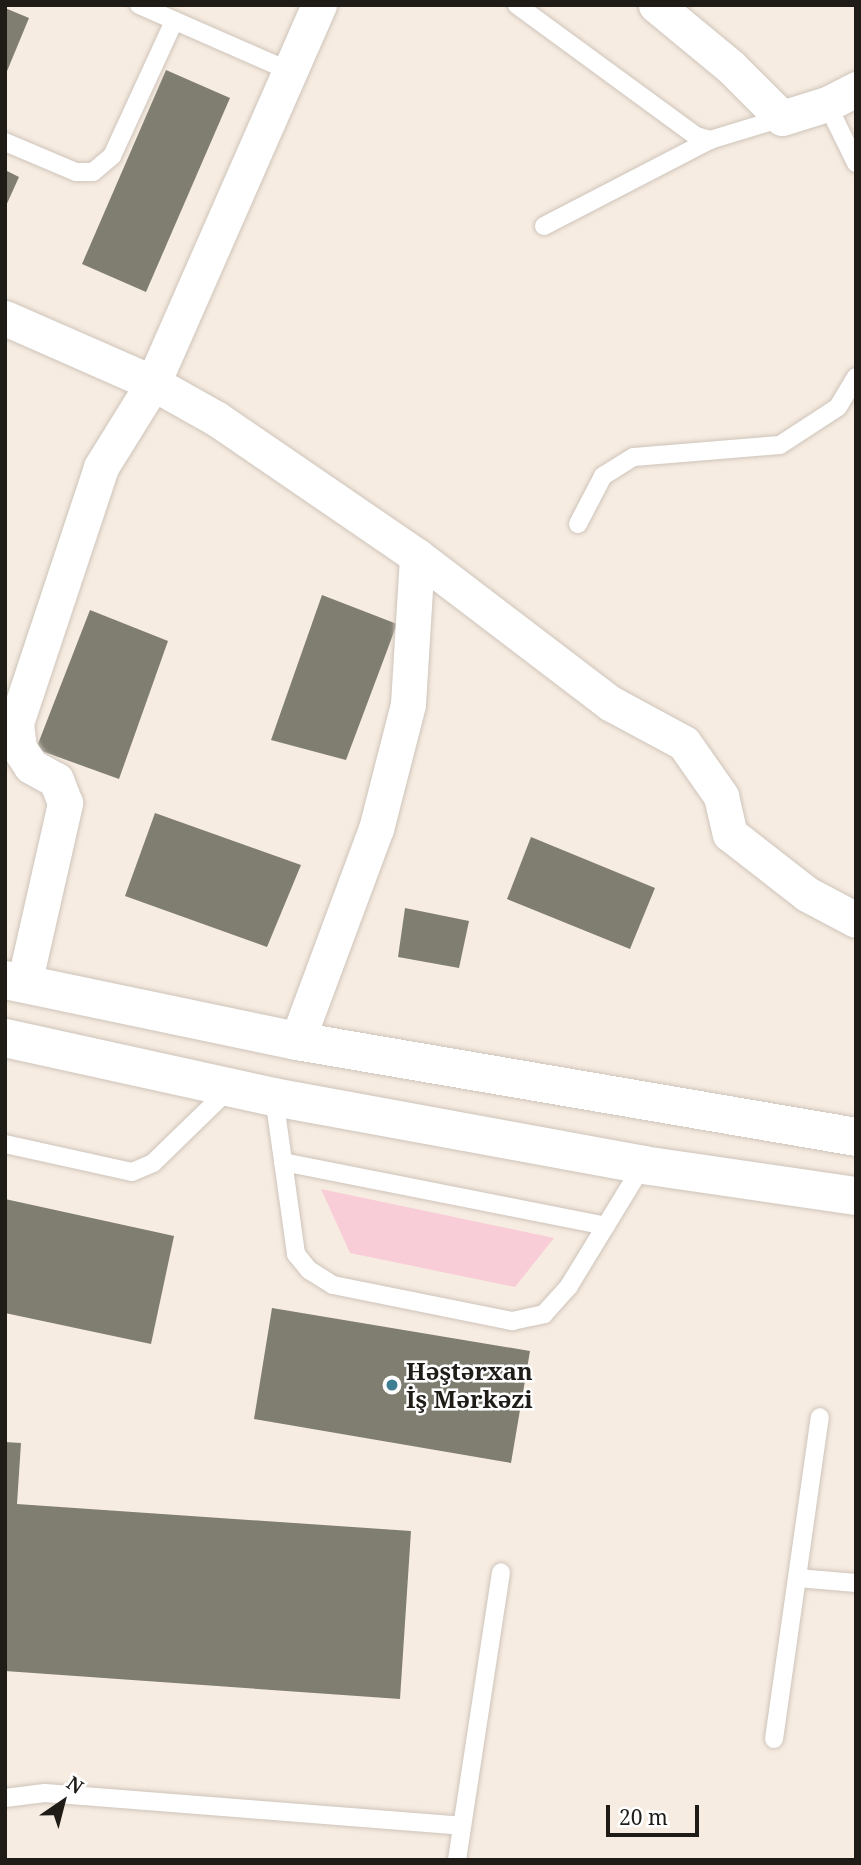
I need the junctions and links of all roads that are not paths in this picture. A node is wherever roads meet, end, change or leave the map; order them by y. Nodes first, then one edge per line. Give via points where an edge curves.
1 (139, 5) edge
2 (319, 5) edge
3 (517, 5) edge
4 (656, 5) edge
5 (174, 21) junction
6 (289, 71) junction
7 (842, 96) edge
8 (782, 118) junction
9 (710, 140) junction
10 (5, 142) edge
11 (856, 163) edge
12 (544, 226) dead end
13 (5, 318) edge
14 (856, 377) edge
15 (153, 383) junction
16 (578, 524) dead end
17 (417, 555) junction
18 (856, 920) edge
19 (15, 982) edge
20 (5, 1038) edge
21 (297, 1041) junction
22 (230, 1088) junction
23 (274, 1097) junction
24 (855, 1133) edge
25 (5, 1144) edge
26 (284, 1162) junction
27 (643, 1165) junction
28 (856, 1196) edge
29 (606, 1226) junction
30 (820, 1417) dead end
31 (501, 1572) dead end
32 (798, 1578) junction
33 (856, 1583) edge
34 (774, 1739) dead end
35 (5, 1798) edge
36 (462, 1826) junction
37 (457, 1860) edge

1 - 5 lane
2 - 6 street
3 - 9 lane via 684,129
4 - 8 street via 731,66
5 - 6 lane
5 - 10 lane via 112,156 93,172 76,172
6 - 15 street
7 - 8 street
7 - 11 lane
8 - 9 lane
9 - 12 lane
13 - 15 street
14 - 16 lane via 838,407 780,445 634,457 603,476
15 - 17 street via 218,419
15 - 19 street via 101,467 16,723 19,748 31,766 56,780 65,803
17 - 18 street via 610,703 684,743 721,796 730,834 807,894
17 - 21 street via 408,704 376,829
19 - 21 main road
20 - 22 main road
21 - 24 main road
22 - 23 main road
22 - 25 lane via 153,1163 132,1172
23 - 26 lane
23 - 27 main road
26 - 29 lane
26 - 29 lane via 296,1254 309,1270 332,1285 512,1321 544,1314 569,1286
27 - 28 main road
27 - 29 lane
30 - 32 lane
31 - 36 lane
32 - 33 lane
32 - 34 lane
35 - 36 lane via 45,1793
36 - 37 lane

